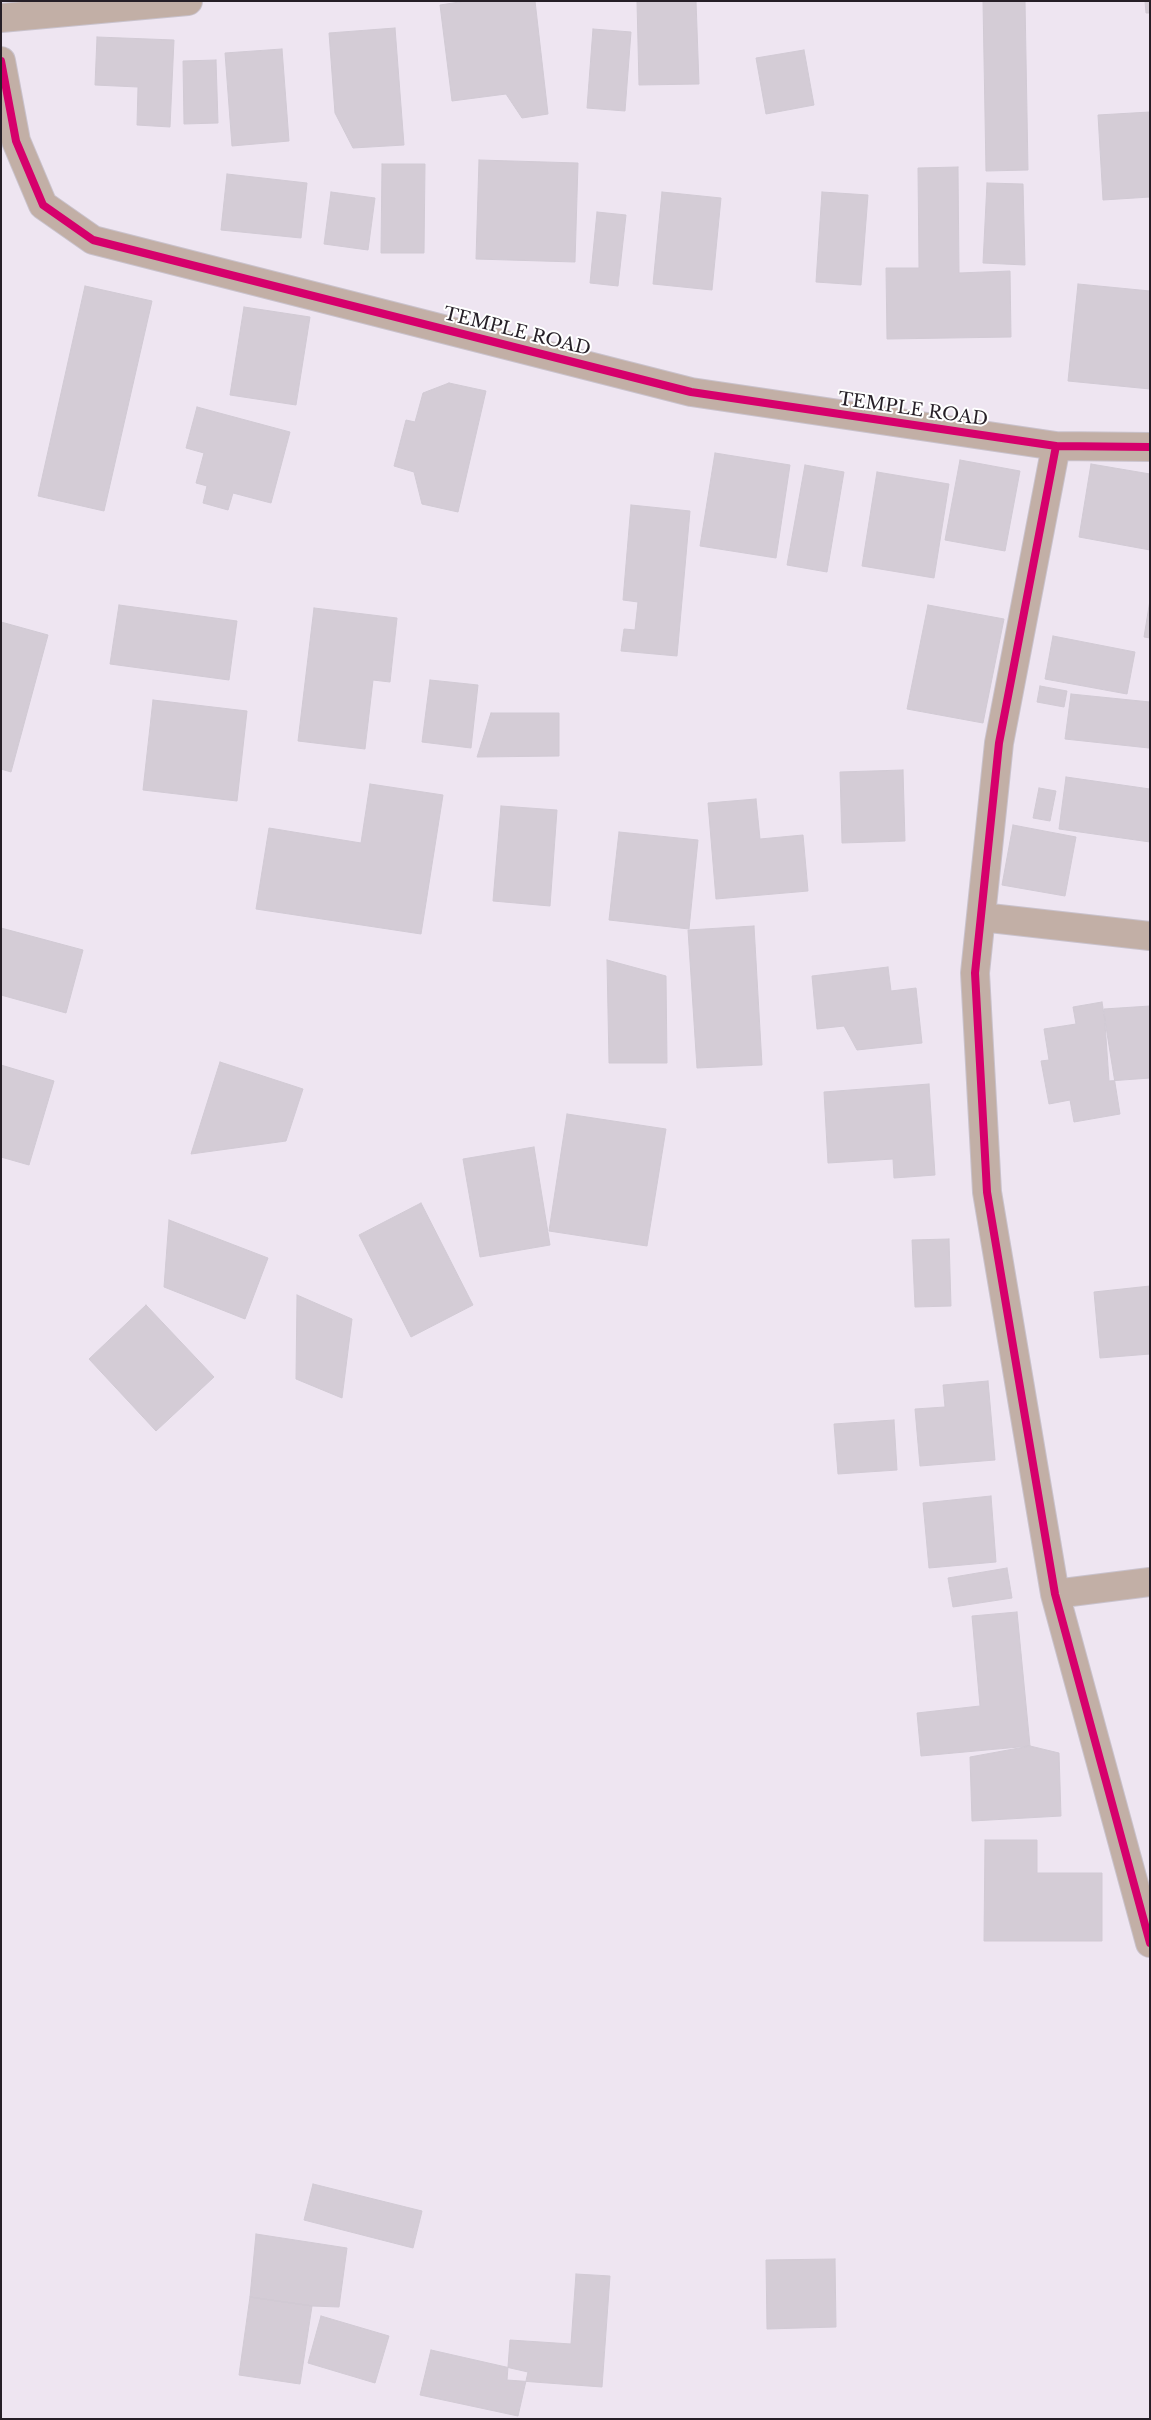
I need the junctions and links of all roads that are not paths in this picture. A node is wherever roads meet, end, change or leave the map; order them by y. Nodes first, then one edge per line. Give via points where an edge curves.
1 (188, 1) edge
2 (1, 18) edge
3 (1, 61) edge
4 (1056, 446) junction
5 (1150, 447) edge
6 (981, 917) junction
7 (1150, 936) edge
8 (1150, 1582) edge
9 (1055, 1594) junction
10 (1150, 1944) edge

1 - 2 street
3 - 4 street, TEMPLE ROAD via 16,141 43,204 93,240 691,392
4 - 5 street, TEMPLE ROAD
4 - 6 street via 999,743
6 - 7 street
6 - 9 street via 975,973 988,1192
8 - 9 street
9 - 10 street

